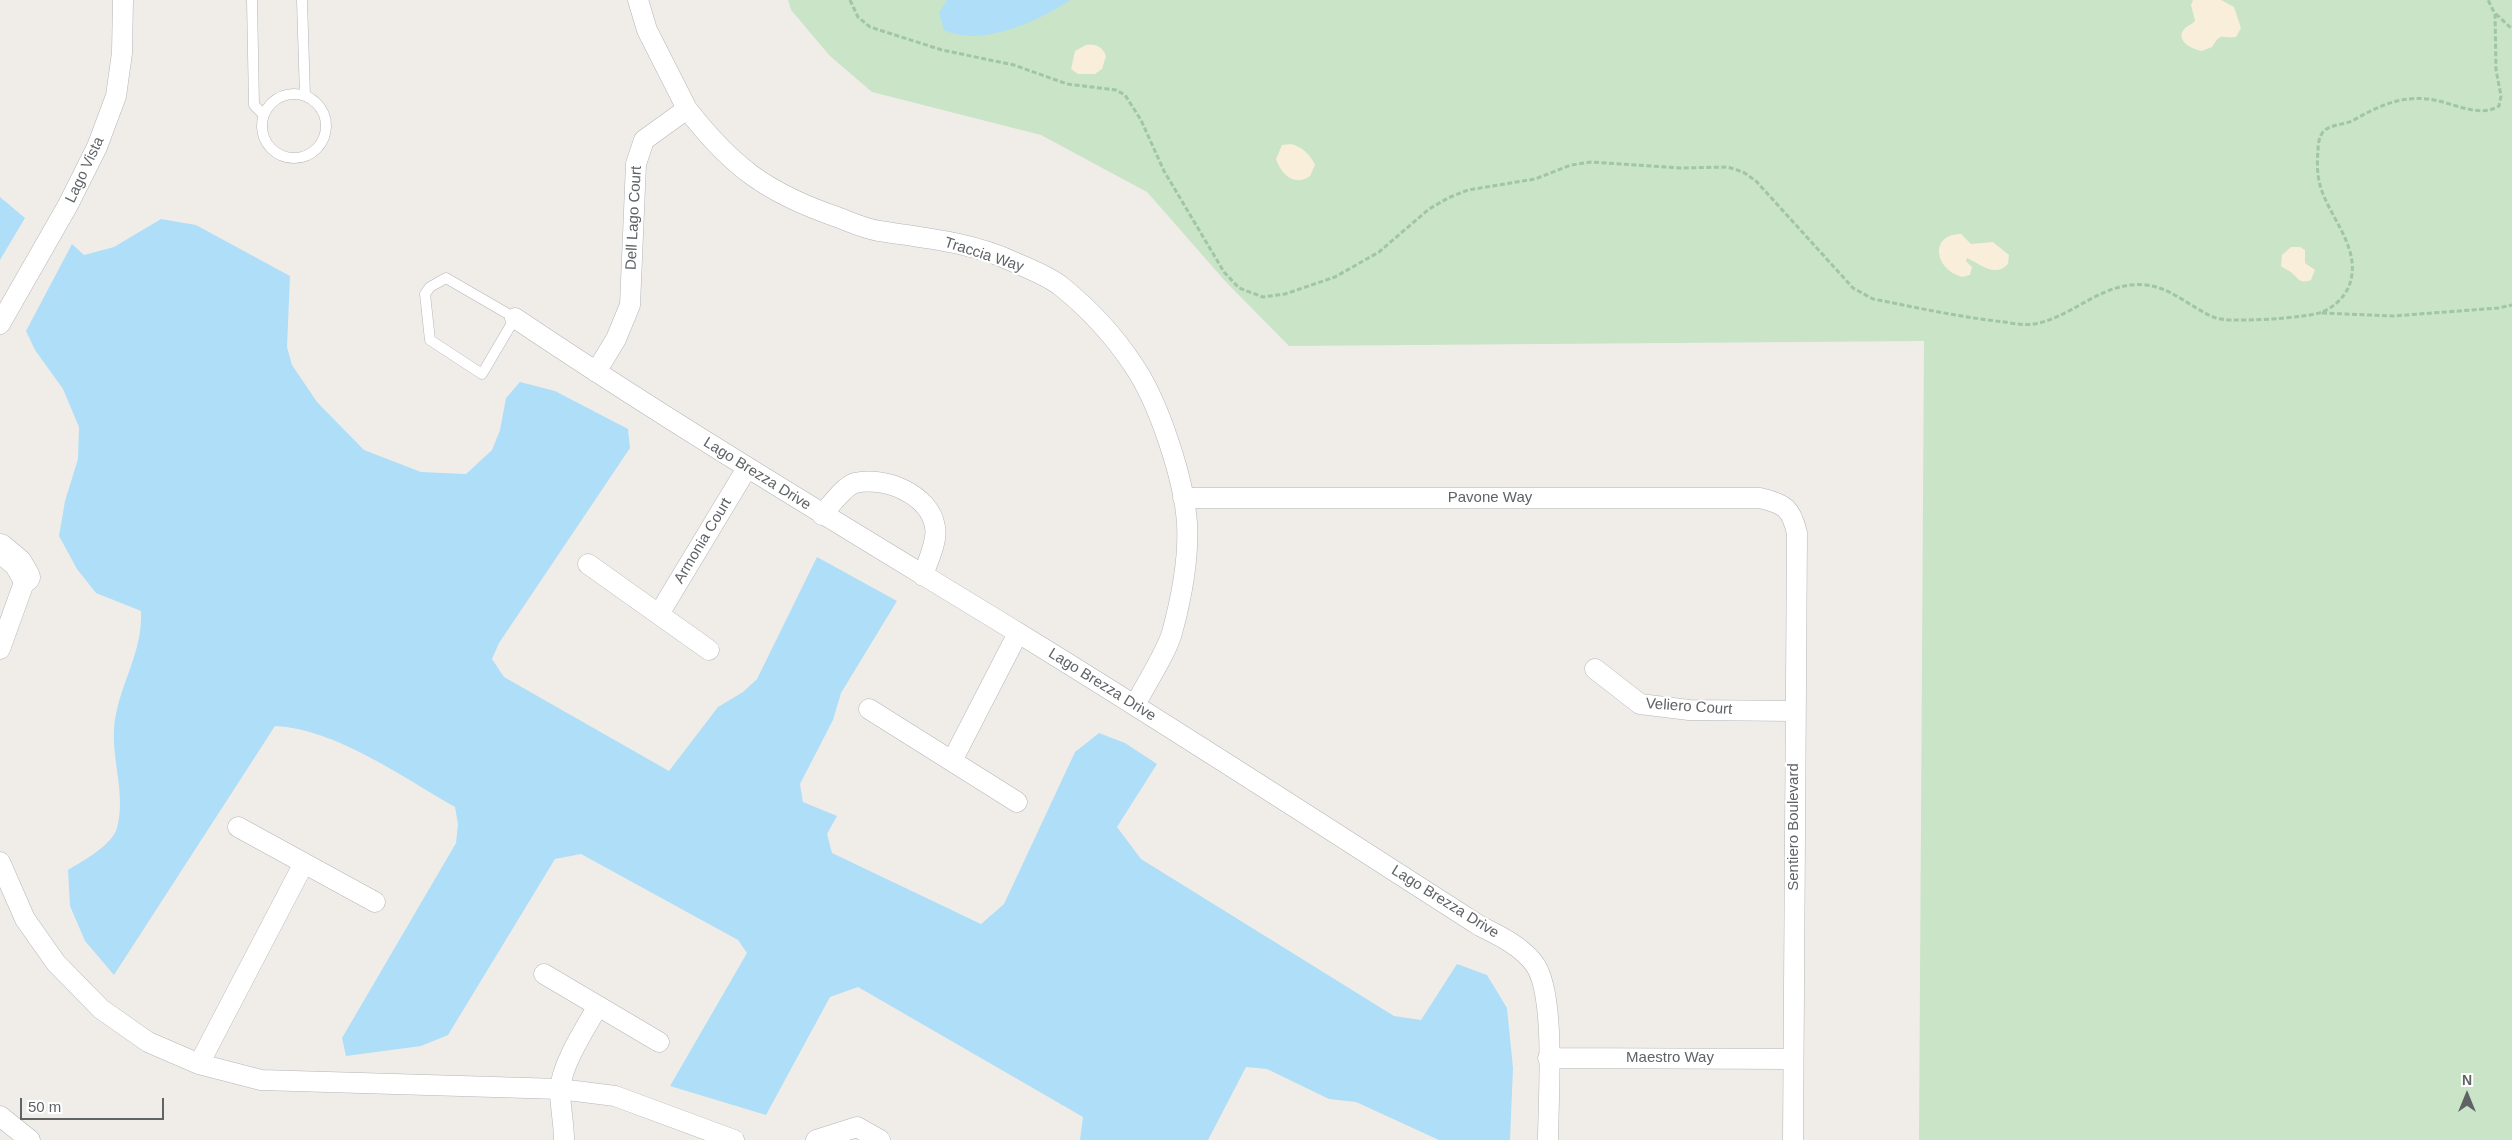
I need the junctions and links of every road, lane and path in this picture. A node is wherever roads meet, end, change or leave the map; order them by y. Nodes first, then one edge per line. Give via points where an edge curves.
1 (123, 0) edge
2 (252, 0) edge
3 (302, 0) edge
4 (638, 0) edge
5 (850, 0) edge
6 (2488, 0) edge
7 (2495, 14) junction
8 (2512, 29) edge
9 (305, 96) junction
10 (687, 109) junction
11 (264, 114) junction
12 (2512, 305) edge
13 (2322, 312) junction
14 (515, 318) junction
15 (0, 324) edge
16 (596, 372) junction
17 (747, 468) junction
18 (1183, 498) junction
19 (822, 515) junction
20 (1792, 515) joint
21 (0, 548) edge
22 (588, 564) dead end
23 (922, 576) junction
24 (26, 577) joint
25 (659, 614) junction
26 (1018, 633) junction
27 (0, 648) edge
28 (709, 650) dead end
29 (1595, 669) dead end
30 (1135, 705) junction
31 (869, 709) dead end
32 (1795, 712) junction
33 (952, 761) junction
34 (1017, 802) dead end
35 (238, 827) dead end
36 (0, 862) edge
37 (304, 864) junction
38 (375, 902) dead end
39 (544, 974) dead end
40 (598, 1006) junction
41 (659, 1042) dead end
42 (1548, 1058) junction
43 (1793, 1058) junction
44 (199, 1064) junction
45 (560, 1089) junction
46 (0, 1116) edge
47 (30, 1140) edge
48 (564, 1140) edge
49 (734, 1140) edge
50 (816, 1140) edge
51 (880, 1140) edge
52 (1548, 1140) edge
53 (1793, 1140) edge

1 - 15 street, Lago Vista via 122,53 116,96 97,147
2 - 11 lane via 254,105
3 - 9 lane
4 - 10 street via 648,30
5 - 13 path via 858,17 870,27 942,50 1014,66 1067,84 1116,90 1126,95 1164,171 1224,272 1239,288 1257,295 1285,294 1335,277 1379,252 1429,209 1468,190 1535,179 1571,165 1591,162 1680,168 1719,166 1743,172 1762,187 1853,288 1873,299 1953,315 2026,324 2052,318 2104,291 2146,285 2189,301 2225,320 2313,316
6 - 7 path
7 - 8 path
7 - 13 path via 2499,106 2480,110 2429,99 2396,100 2323,131 2318,155 2320,185 2344,236 2351,260 2350,284 2344,295
9 - 11 lane via 280,97
9 - 11 lane via 316,102 326,124 318,147 308,155 289,157 272,149 263,133
10 - 16 street, Dell Lago Court via 644,140 636,164 630,305 616,339
10 - 18 street, Traccia Way via 713,143 742,169 779,194 876,231 958,243 1012,261 1060,285 1102,324 1135,367 1161,421 1178,471
12 - 13 path via 2393,316
14 - 14 lane via 446,278 430,287 425,294 430,340 482,374
14 - 16 street, Lago Brezza Drive
16 - 17 street, Lago Brezza Drive
17 - 19 street, Lago Brezza Drive
17 - 25 street, Armonia Court
18 - 20 street, Pavone Way via 1760,498 1779,503
18 - 30 street, Traccia Way via 1187,523 1184,574 1173,632
19 - 23 street, Lago Brezza Drive
19 - 23 street via 854,484 888,484 906,492 928,507 936,528
20 - 32 street, Sentiero Boulevard via 1797,533
21 - 24 street via 18,563
22 - 25 street
23 - 26 street, Lago Brezza Drive
24 - 27 street
25 - 28 street
26 - 30 street, Lago Brezza Drive
26 - 33 street
29 - 32 street, Veliero Court via 1640,704 1689,710
30 - 42 street, Lago Brezza Drive via 1480,926 1513,943 1534,964 1544,983
31 - 33 street
32 - 43 street, Sentiero Boulevard
33 - 34 street
35 - 37 street
36 - 44 street via 25,919 56,963 95,1003 148,1042
37 - 38 street
37 - 44 street
39 - 40 street
40 - 41 street
40 - 45 street via 570,1054
42 - 43 street, Maestro Way
42 - 52 street, Lago Brezza Drive
43 - 53 street, Sentiero Boulevard
44 - 45 street via 261,1080
45 - 48 street
45 - 49 street via 615,1096
46 - 47 street
50 - 51 street via 857,1127

